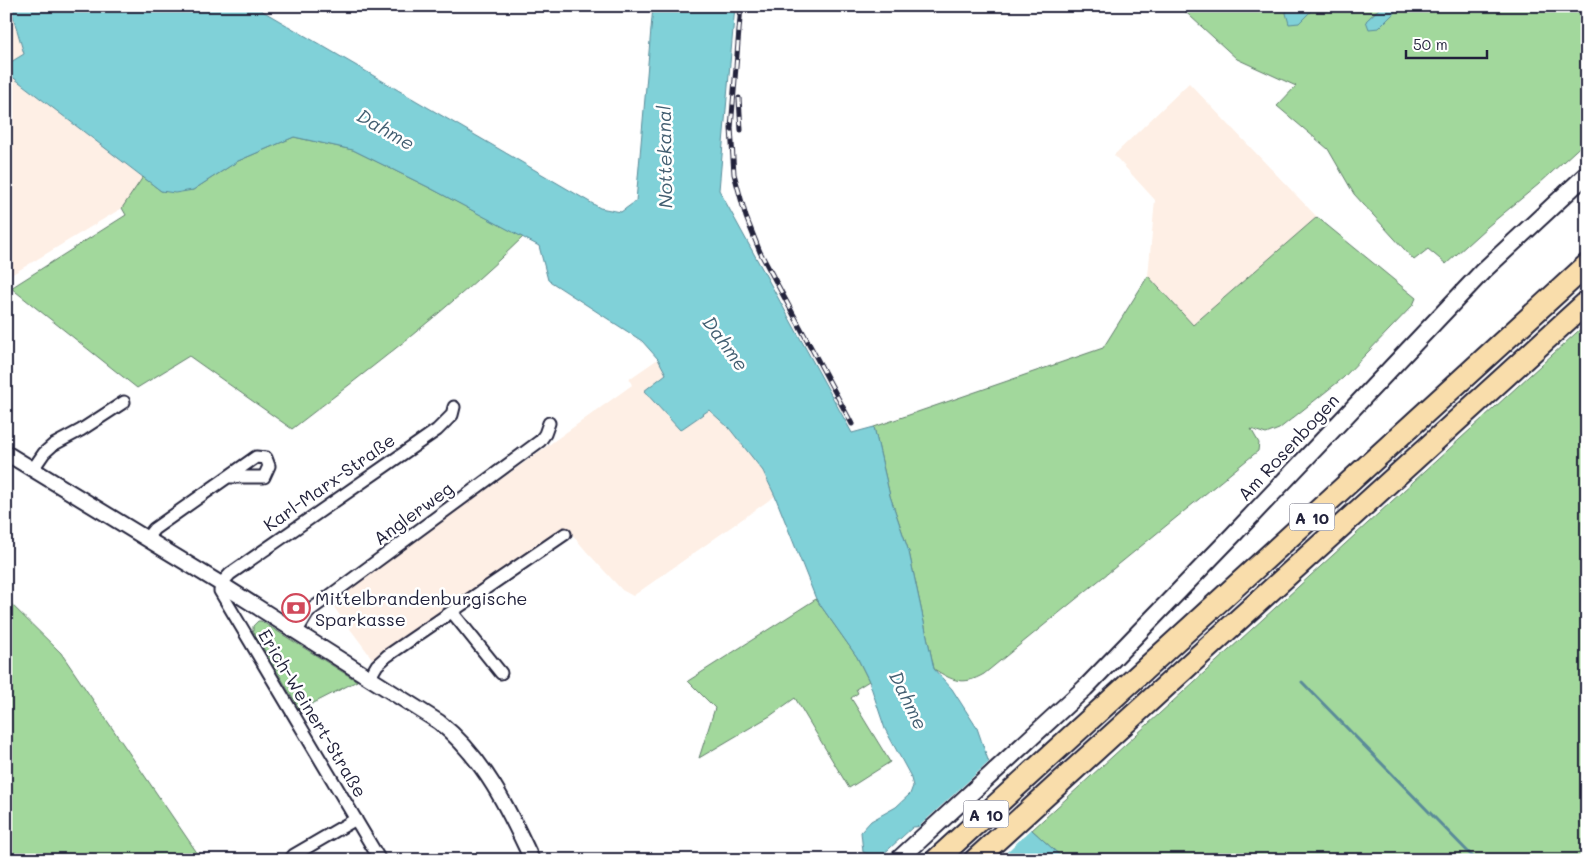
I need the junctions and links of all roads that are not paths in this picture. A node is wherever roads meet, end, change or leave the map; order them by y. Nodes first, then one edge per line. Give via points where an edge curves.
1 (1587, 174) edge
2 (1587, 265) edge
3 (1587, 302) edge
4 (124, 402) dead end
5 (454, 407) dead end
6 (549, 423) dead end
7 (6, 453) edge
8 (33, 469) junction
9 (228, 477) dead end
10 (565, 534) dead end
11 (146, 539) junction
12 (221, 584) junction
13 (452, 612) junction
14 (297, 631) junction
15 (501, 673) dead end
16 (370, 677) junction
17 (356, 819) junction
18 (290, 860) edge
19 (380, 860) edge
20 (532, 860) edge
21 (898, 860) edge
22 (936, 860) edge
23 (975, 860) edge

1 - 21 main road, Am Rosenbogen via 1483,271 1118,654
2 - 22 highway, A 10
3 - 23 highway, A 10
4 - 8 street via 53,445
5 - 12 street, Karl-Marx-Straße via 452,415 437,430 230,574
6 - 14 street, Anglerweg via 540,441 309,611
7 - 8 street
8 - 11 street
9 - 11 street via 154,529
10 - 13 street
11 - 12 street
12 - 14 street
12 - 17 street, Erich-Weinert-Straße via 220,591 225,600
13 - 15 street
13 - 16 street via 387,656
14 - 16 street
16 - 20 street via 426,712 466,746 495,787
17 - 18 street
17 - 19 street, Erich-Weinert-Straße

